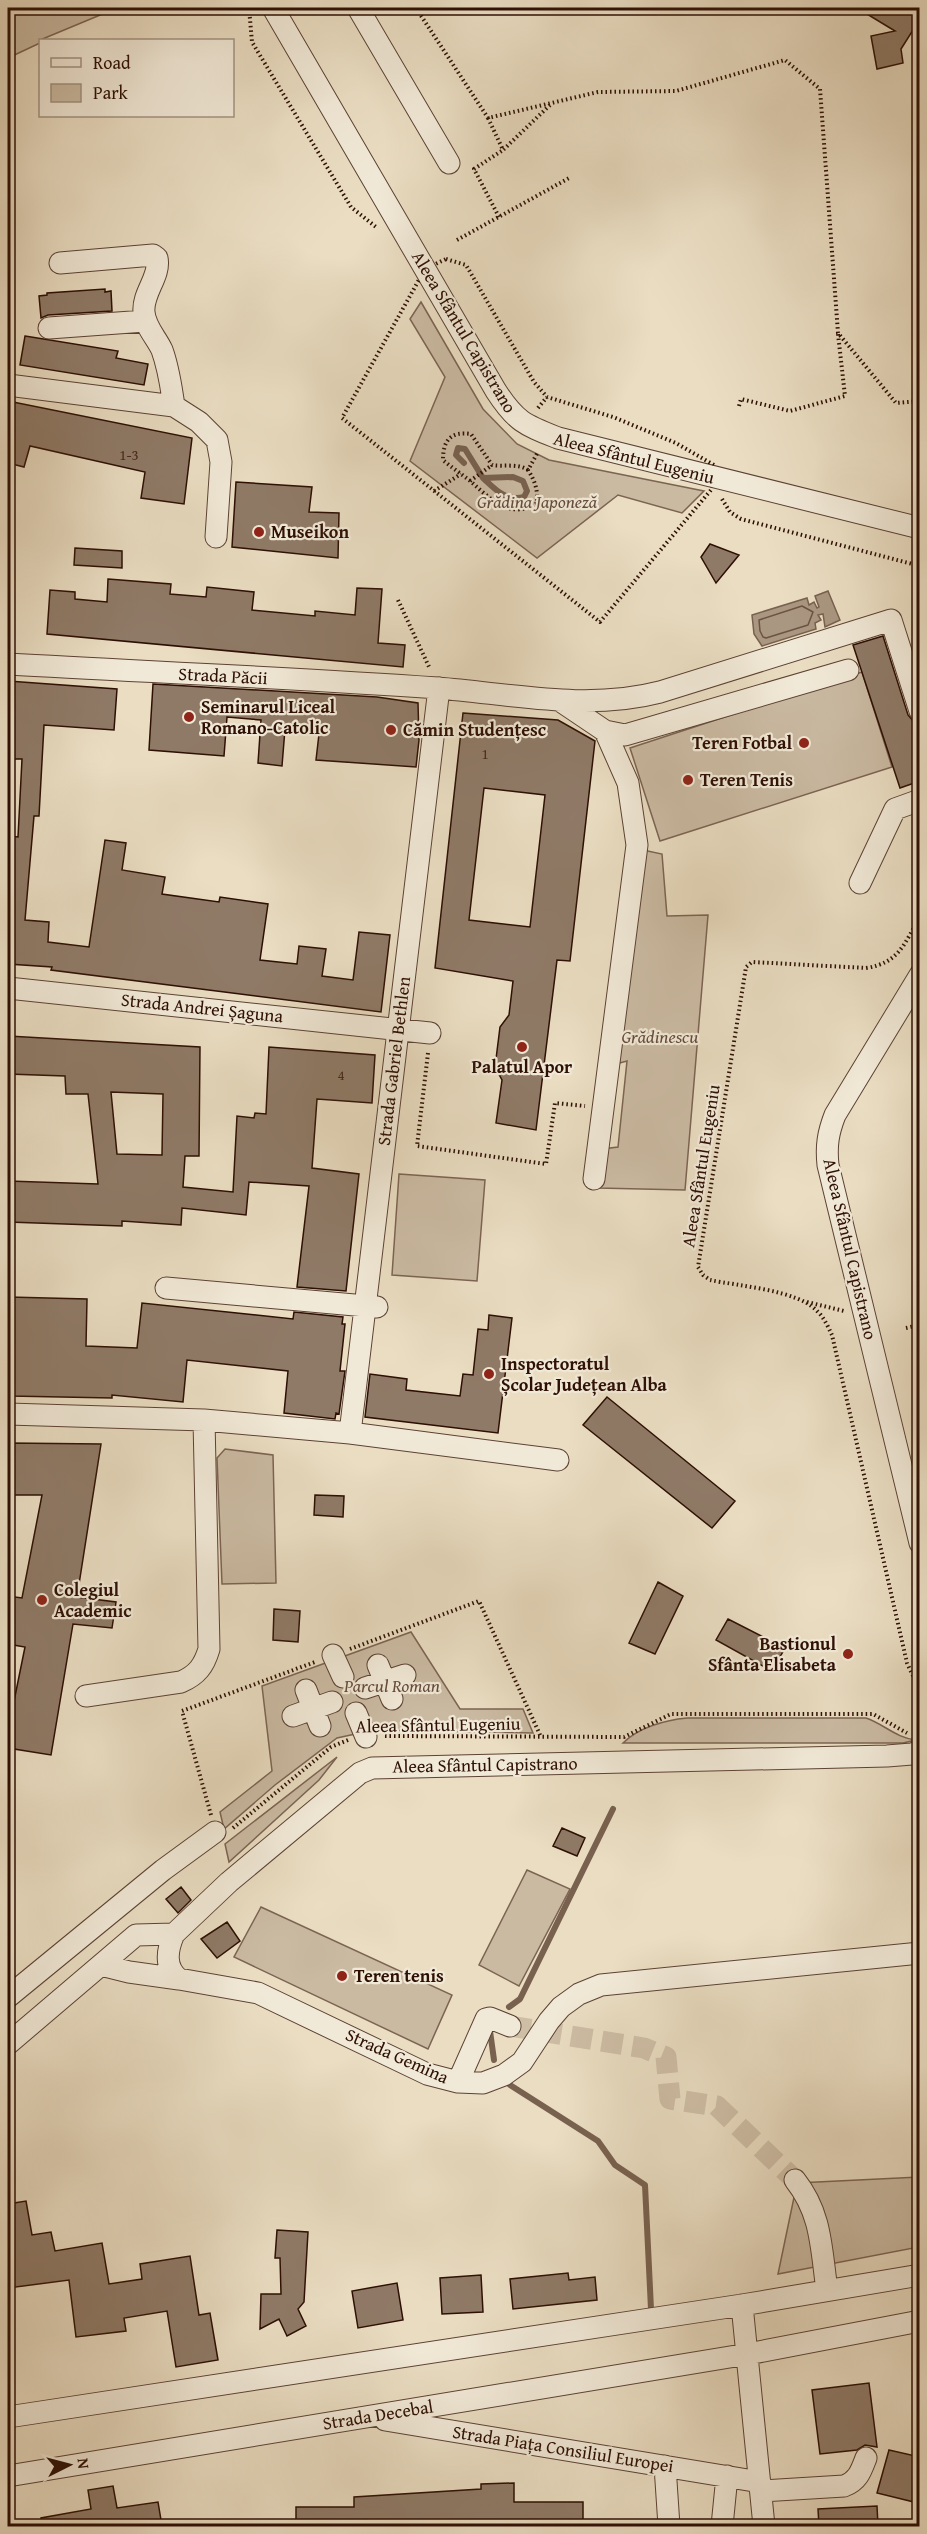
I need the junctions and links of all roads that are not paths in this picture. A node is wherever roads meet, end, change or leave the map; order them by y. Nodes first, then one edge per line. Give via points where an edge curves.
1 (273, 8) edge
2 (358, 8) edge
3 (449, 163) dead end
4 (60, 262) dead end
5 (145, 321) junction
6 (50, 328) dead end
7 (8, 385) edge
8 (174, 406) junction
9 (920, 528) edge
10 (216, 537) dead end
11 (8, 664) edge
12 (848, 670) dead end
13 (439, 688) junction
14 (559, 700) junction
15 (920, 711) edge
16 (605, 731) junction
17 (920, 800) edge
18 (860, 883) dead end
19 (920, 975) edge
20 (8, 988) edge
21 (397, 1029) junction
22 (430, 1033) road end
23 (594, 1179) dead end
24 (166, 1288) dead end
25 (372, 1306) junction
26 (8, 1414) edge
27 (204, 1420) junction
28 (350, 1433) junction
29 (558, 1460) dead end
30 (920, 1543) edge
31 (333, 1655) dead end
32 (405, 1675) dead end
33 (343, 1677) dead end
34 (380, 1683) dead end
35 (86, 1696) dead end
36 (318, 1707) dead end
37 (356, 1713) dead end
38 (293, 1716) dead end
39 (366, 1737) road end
40 (915, 1742) edge
41 (221, 1833) road end
42 (174, 1934) junction
43 (920, 1953) edge
44 (101, 1965) junction
45 (179, 1978) junction
46 (8, 1997) edge
47 (510, 2026) tunnel mouth
48 (8, 2044) edge
49 (458, 2082) junction
50 (795, 2180) tunnel mouth
51 (920, 2275) edge
52 (827, 2290) junction
53 (742, 2305) junction
54 (920, 2321) edge
55 (748, 2354) junction
56 (8, 2417) edge
57 (367, 2417) junction
58 (866, 2458) dead end
59 (665, 2466) junction
60 (8, 2476) edge
61 (727, 2476) junction
62 (760, 2486) junction
63 (669, 2526) edge
64 (722, 2526) edge
65 (764, 2526) edge

1 - 9 street, Aleea Sfântul Capistrano via 510,413 524,425 707,484
2 - 3 street
4 - 5 street via 153,255 158,258 145,296
5 - 6 street
5 - 8 street via 169,371
7 - 8 street
8 - 10 street via 217,440 221,462
11 - 13 street, Strada Păcii
12 - 16 street via 625,735
13 - 14 street, Strada Păcii
13 - 21 street, Strada Gabriel Bethlen
14 - 15 street, Strada Păcii via 637,698 891,620
14 - 16 street
16 - 23 street via 628,783 637,845
17 - 18 street via 895,809
19 - 30 street, Aleea Sfântul Capistrano via 835,1115 828,1134 828,1165
20 - 21 street, Strada Andrei Șaguna
21 - 22 street, Strada Andrei Șaguna
21 - 25 street, Strada Gabriel Bethlen
24 - 25 street
25 - 28 street, Strada Gabriel Bethlen
26 - 27 street
27 - 28 street
27 - 35 street via 209,1649 205,1664 181,1683
28 - 29 street
31 - 33 street
32 - 34 street
36 - 38 street
37 - 39 street
40 - 42 street, Aleea Sfântul Capistrano via 887,1756 372,1768 360,1773 238,1875
41 - 46 street via 163,1870
42 - 44 street via 136,1935
42 - 45 street via 168,1947 168,1963
43 - 49 street, Strada Gemina via 601,1985 561,2007 522,2062 504,2075 483,2083
44 - 45 street, Strada Gemina
44 - 48 street
45 - 49 street, Strada Gemina via 258,1993 428,2074
47 - 49 street via 486,2019
50 - 52 street via 809,2198 816,2218
51 - 52 street
52 - 53 street
53 - 55 street
53 - 56 street
54 - 55 street, Strada Decebal
55 - 57 street, Strada Decebal
55 - 62 street
57 - 59 street, Strada Piața Consiliul Europei
57 - 60 street, Strada Decebal
58 - 62 street, Strada Piața Consiliul Europei via 859,2476 844,2486
59 - 61 street, Strada Piața Consiliul Europei
59 - 63 street
61 - 62 street, Strada Piața Consiliul Europei
61 - 64 street
62 - 65 street

